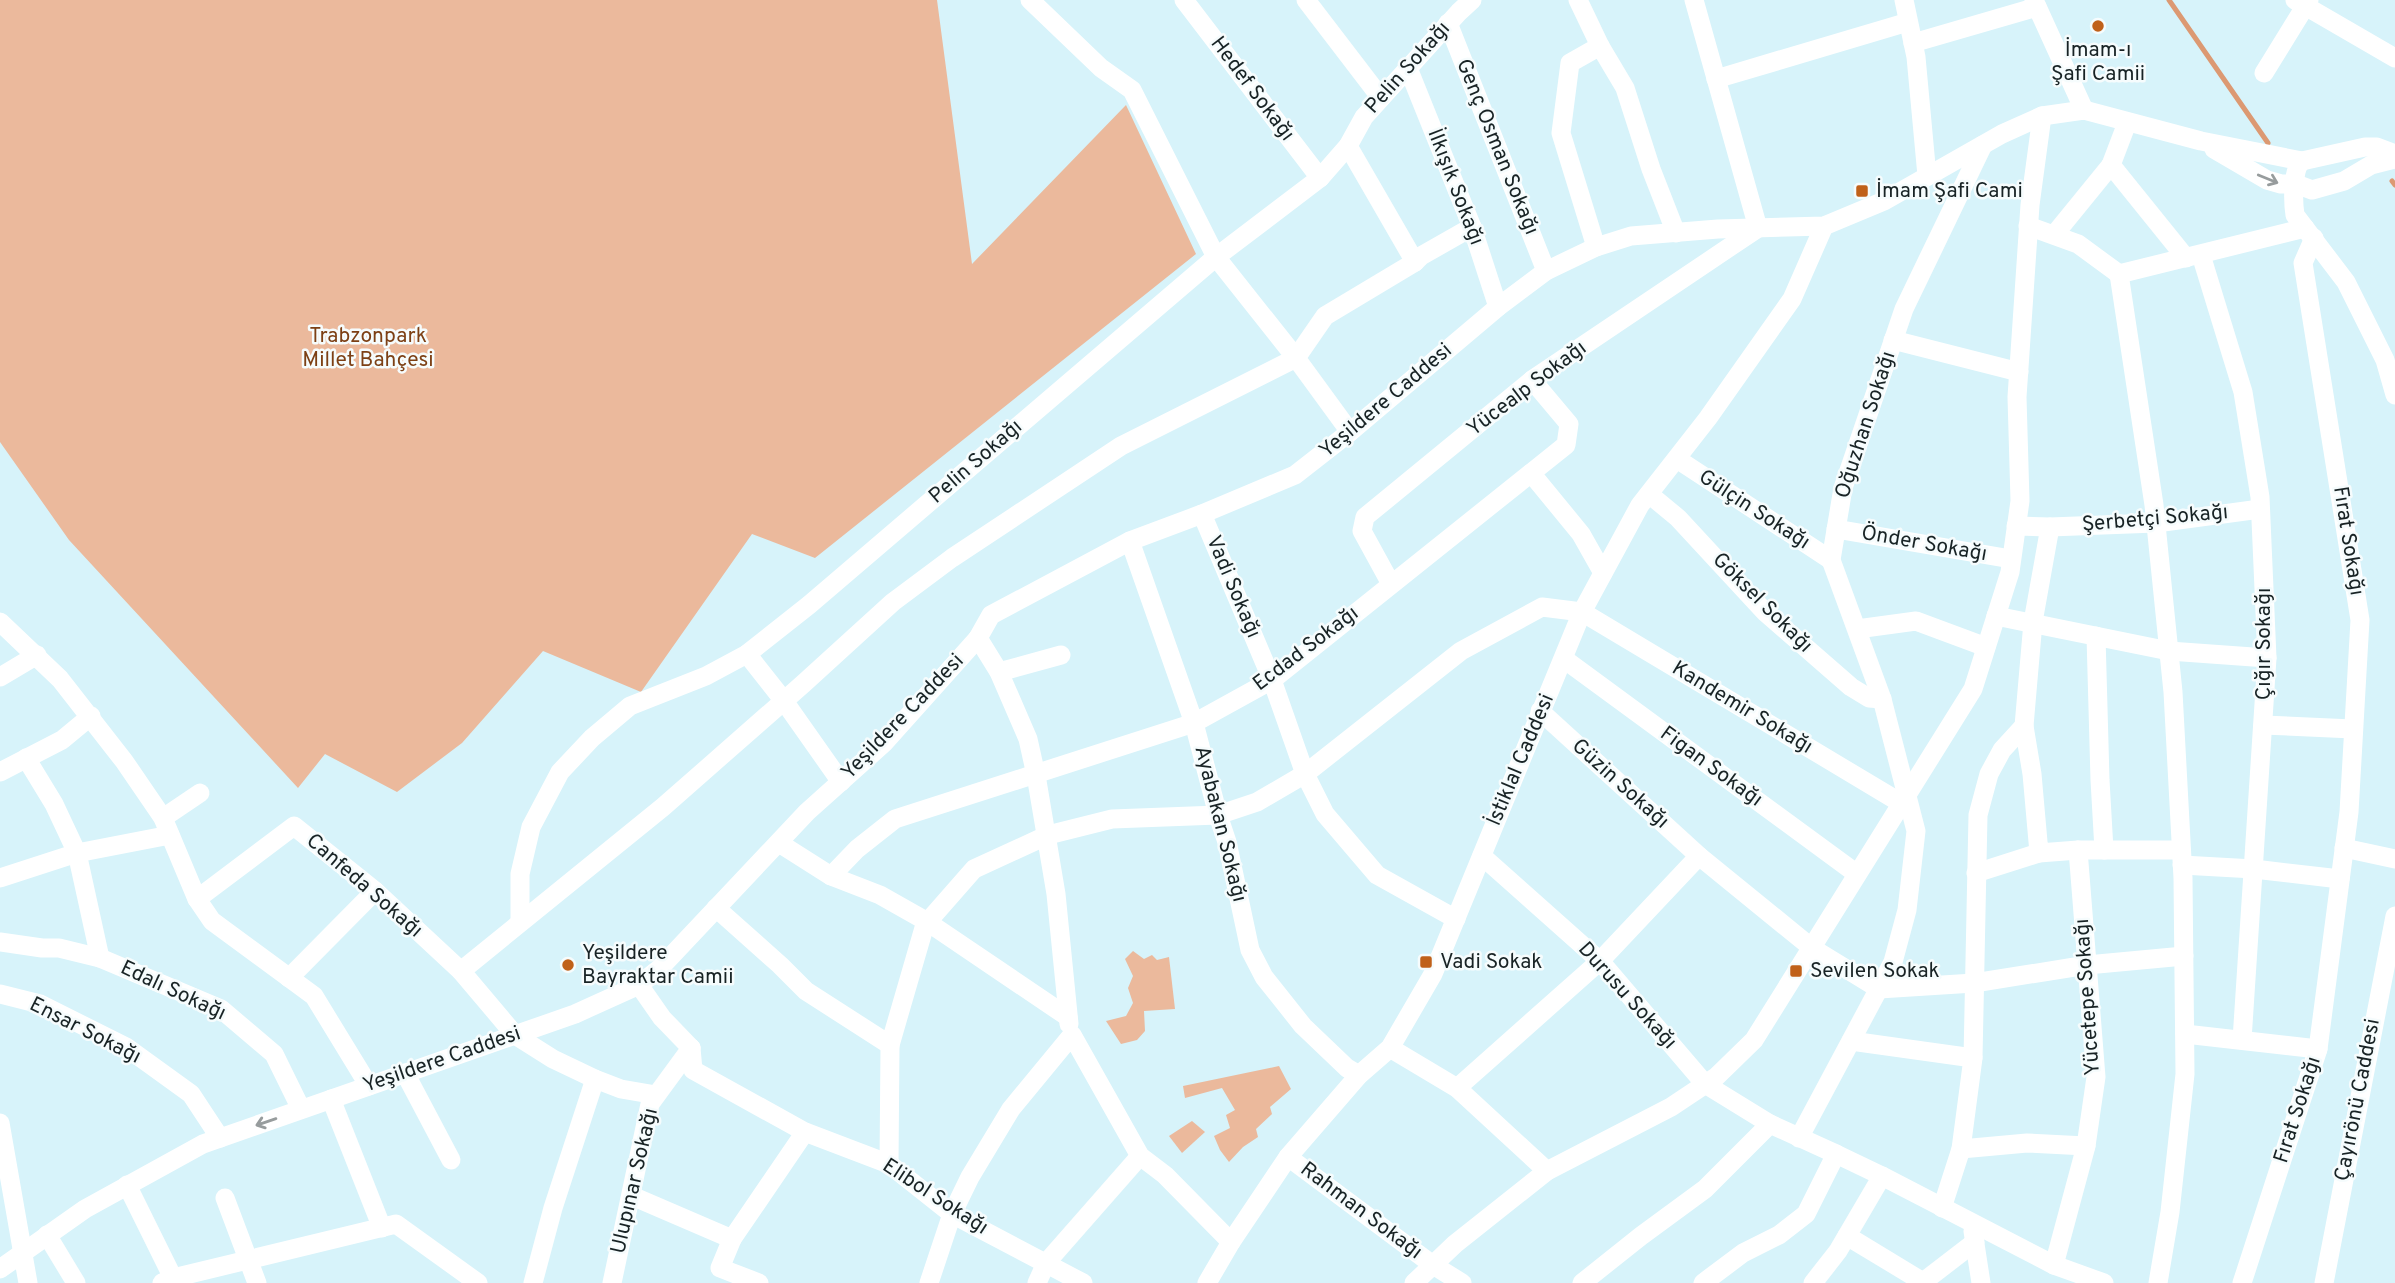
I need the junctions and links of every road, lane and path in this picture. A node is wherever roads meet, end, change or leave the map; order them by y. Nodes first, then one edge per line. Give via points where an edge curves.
1 (1030, 0) edge
2 (1184, 0) edge
3 (1472, 0) edge
4 (1578, 0) edge
5 (1694, 0) edge
6 (1904, 0) edge
7 (1311, 2) edge
8 (2303, 2) edge
9 (2036, 3) edge
10 (1908, 22) junction
11 (1448, 23) junction
12 (1913, 43) junction
13 (1600, 46) junction
14 (2395, 58) edge
15 (1408, 68) junction
16 (2264, 73) dead end
17 (1716, 79) junction
18 (1381, 98) junction
19 (2084, 110) junction
20 (2042, 116) junction
21 (2127, 123) junction
22 (2201, 141) junction
23 (1983, 145) junction
24 (1348, 146) junction
25 (2389, 152) edge
26 (2332, 154) junction
27 (2302, 160) junction
28 (2111, 165) junction
29 (1927, 176) junction
30 (2349, 177) junction
31 (1320, 178) junction
32 (2296, 184) junction
33 (2318, 189) junction
34 (1824, 226) junction
35 (2028, 226) junction
36 (1472, 227) junction
37 (1758, 228) junction
38 (1676, 233) junction
39 (2309, 233) junction
40 (2054, 235) junction
41 (1596, 247) junction
42 (1216, 257) junction
43 (2194, 257) junction
44 (1415, 262) junction
45 (1546, 271) junction
46 (2119, 274) junction
47 (1498, 307) junction
48 (1893, 340) junction
49 (1296, 358) junction
50 (2019, 372) junction
51 (1532, 380) junction
52 (2395, 395) edge
53 (1350, 432) junction
54 (1677, 459) junction
55 (1531, 473) junction
56 (1649, 494) junction
57 (2260, 509) junction
58 (1202, 514) junction
59 (2156, 523) junction
60 (2016, 526) junction
61 (2050, 527) junction
62 (1836, 529) junction
63 (1130, 541) junction
64 (2011, 559) junction
65 (1831, 560) junction
66 (1603, 573) junction
67 (1391, 584) junction
68 (1582, 612) junction
69 (1996, 616) junction
70 (0, 622) edge
71 (2033, 622) junction
72 (1857, 629) junction
73 (2096, 636) junction
74 (978, 638) junction
75 (1986, 647) junction
76 (2169, 652) junction
77 (747, 654) junction
78 (37, 655) junction
79 (1061, 655) dead end
80 (2267, 658) junction
81 (1564, 659) junction
82 (999, 672) junction
83 (0, 677) edge
84 (1272, 680) junction
85 (1882, 699) junction
86 (784, 701) junction
87 (1540, 711) junction
88 (91, 716) junction
89 (1194, 723) junction
90 (2263, 725) junction
91 (2024, 726) junction
92 (2353, 729) junction
93 (26, 758) junction
94 (0, 772) edge
95 (1305, 774) junction
96 (1036, 775) junction
97 (841, 782) junction
98 (200, 793) dead end
99 (1904, 799) junction
100 (1217, 815) junction
101 (167, 826) junction
102 (1048, 835) junction
103 (779, 843) junction
104 (2344, 848) junction
105 (2078, 850) junction
106 (2104, 850) junction
107 (77, 853) junction
108 (2039, 853) junction
109 (1482, 856) junction
110 (1699, 856) junction
111 (2182, 857) junction
112 (2395, 859) edge
113 (2254, 869) junction
114 (1976, 873) junction
115 (1857, 874) junction
116 (831, 876) junction
117 (0, 878) edge
118 (2340, 879) junction
119 (375, 891) junction
120 (197, 899) junction
121 (716, 908) junction
122 (2395, 916) edge
123 (1455, 919) junction
124 (926, 920) junction
125 (520, 922) junction
126 (0, 942) edge
127 (1812, 948) junction
128 (2184, 956) junction
129 (100, 958) junction
130 (1601, 961) junction
131 (2087, 965) junction
132 (461, 971) junction
133 (289, 978) junction
134 (1974, 983) junction
135 (639, 985) junction
136 (1879, 989) junction
137 (0, 994) edge
138 (1070, 1026) junction
139 (2185, 1034) junction
140 (515, 1035) junction
141 (2242, 1040) junction
142 (1851, 1041) junction
143 (890, 1045) junction
144 (691, 1048) junction
145 (1390, 1048) junction
146 (2318, 1049) junction
147 (1973, 1058) junction
148 (405, 1073) junction
149 (1359, 1075) junction
150 (595, 1079) junction
151 (1705, 1084) junction
152 (369, 1086) junction
153 (1457, 1088) junction
154 (656, 1095) junction
155 (331, 1099) junction
156 (301, 1109) junction
157 (0, 1123) edge
158 (1770, 1124) junction
159 (805, 1132) junction
160 (220, 1138) junction
161 (1799, 1139) junction
162 (2086, 1146) junction
163 (1961, 1149) junction
164 (1836, 1154) junction
165 (1140, 1156) junction
166 (1288, 1157) junction
167 (451, 1160) dead end
168 (890, 1164) junction
169 (1547, 1171) junction
170 (1882, 1177) junction
171 (127, 1185) junction
172 (632, 1196) junction
173 (225, 1198) dead end
174 (1942, 1208) junction
175 (952, 1214) junction
176 (382, 1228) junction
177 (1974, 1233) junction
178 (47, 1235) junction
179 (1847, 1236) junction
180 (733, 1239) junction
181 (1231, 1242) junction
182 (23, 1251) junction
183 (250, 1259) junction
184 (1046, 1263) junction
185 (1433, 1265) junction
186 (2054, 1265) junction
187 (0, 1269) edge
188 (717, 1275) edge
189 (169, 1281) edge
190 (472, 1282) edge
191 (28, 1283) edge
192 (76, 1283) edge
193 (257, 1283) edge
194 (533, 1283) edge
195 (612, 1283) edge
196 (759, 1283) edge
197 (929, 1283) edge
198 (1037, 1283) edge
199 (1083, 1283) edge
200 (1207, 1283) edge
201 (1415, 1283) edge
202 (1462, 1283) edge
203 (1582, 1283) edge
204 (1703, 1283) edge
205 (1813, 1283) edge
206 (1981, 1283) edge
207 (2104, 1283) edge
208 (2158, 1283) edge
209 (2242, 1283) edge
210 (2324, 1283) edge

1 - 42 street via 1101,68 1132,90
2 - 31 street, Hedef Sokağı
3 - 11 street, Pelin Sokağı
4 - 13 street
5 - 17 street
6 - 10 street
7 - 18 street
8 - 14 street
8 - 16 street
9 - 12 street
9 - 19 street
10 - 12 street
10 - 17 street
11 - 15 street, Pelin Sokağı
11 - 45 street, Genç Osman Sokağı
12 - 29 street
13 - 38 street via 1625,88
13 - 41 street via 1570,63 1561,133
15 - 18 street, Pelin Sokağı
15 - 36 street, İlkışık Sokağı
17 - 37 street
18 - 24 street, Pelin Sokağı
19 - 20 street
19 - 21 street
20 - 23 street
20 - 35 street
21 - 22 street
21 - 28 street
22 - 27 street
22 -> 32 street via 2267,180
23 - 29 street
23 - 48 street, Oğuzhan Sokağı
24 - 31 street, Pelin Sokağı
24 - 44 street
25 - 26 street via 2377,146
25 - 30 street
26 - 27 street
26 - 30 street via 2349,161
27 - 32 street via 2296,165
28 - 40 street
28 - 43 street, Çığır Sokağı
29 - 34 street via 1884,201
30 - 33 street
31 - 42 street, Pelin Sokağı
32 - 33 street
32 - 39 street via 2295,215
33 - 39 street, Fırat Sokağı via 2312,197
34 - 37 street, Yeşildere Caddesi
34 - 54 street, İstiklal Caddesi via 1791,299
35 - 40 street
35 - 50 street
36 - 44 street
36 - 47 street, İlkışık Sokağı
37 - 38 street, Yeşildere Caddesi
37 - 51 street, Yücealp Sokağı
38 - 41 street, Yeşildere Caddesi via 1631,236
39 - 43 street
39 - 52 street via 2346,282 2385,360
39 - 92 street, Fırat Sokağı via 2303,263 2360,620
40 - 46 street via 2078,244
41 - 45 street, Yeşildere Caddesi
42 - 49 street
42 - 77 street, Pelin Sokağı
43 - 46 street
43 - 57 street, Çığır Sokağı via 2243,392
44 - 49 street via 1325,316
45 - 47 street, Yeşildere Caddesi
46 - 59 street
47 - 53 street, Yeşildere Caddesi
48 - 50 street
48 - 62 street, Oğuzhan Sokağı via 1843,488
49 - 53 street
49 - 86 street via 1121,446 952,558 893,602
50 - 60 street via 2020,501
51 - 55 street, Ecdad Sokağı via 1569,424 1566,445
51 - 67 street, Yücealp Sokağı via 1365,517 1362,531
53 - 58 street, Yeşildere Caddesi via 1295,475
54 - 56 street, İstiklal Caddesi
54 - 65 street, Gülçin Sokağı
55 - 66 street via 1581,534
55 - 67 street, Ecdad Sokağı
56 - 66 street, İstiklal Caddesi
56 - 85 street, Göksel Sokağı via 1678,518 1765,612 1832,671 1869,698
57 - 59 street, Şerbetçi Sokağı
57 - 80 street, Çığır Sokağı
58 - 63 street, Yeşildere Caddesi
58 - 84 street, Vadi Sokağı
59 - 61 street, Şerbetçi Sokağı
59 - 76 street
60 - 61 street, Şerbetçi Sokağı
60 - 64 street
61 - 71 street
62 - 64 street, Önder Sokağı
62 - 65 street, Oğuzhan Sokağı
63 - 74 street, Yeşildere Caddesi via 991,615
63 - 89 street, Ayabakan Sokağı
64 - 69 street
65 - 72 street, Oğuzhan Sokağı
66 - 68 street, İstiklal Caddesi
67 - 84 street, Ecdad Sokağı
68 - 81 street, İstiklal Caddesi
68 - 95 street via 1542,607 1461,651
68 - 99 street, Kandemir Sokağı
69 - 71 street
69 - 75 street
70 - 78 street
71 - 73 street
71 - 91 street
72 - 75 street via 1916,621
72 - 85 street, Oğuzhan Sokağı
73 - 76 street
73 - 106 street
74 - 82 street
74 - 97 street, Yeşildere Caddesi via 884,743
75 - 99 street via 1973,689
76 - 80 street
76 - 111 street
77 - 86 street
77 - 125 street, Pelin Sokağı via 630,706 560,772 531,827 520,874
78 - 83 street
78 - 88 street
79 - 82 street
80 - 90 street, Çığır Sokağı
81 - 87 street, İstiklal Caddesi
81 - 115 street, Figan Sokağı
82 - 96 street via 1028,739
84 - 89 street, Ecdad Sokağı
84 - 95 street, Vadi Sokağı
85 - 99 street, Oğuzhan Sokağı
86 - 97 street
86 - 125 street via 663,807
87 - 109 street, İstiklal Caddesi
87 - 110 street, Güzin Sokağı
88 - 93 street via 62,740
88 - 101 street
89 - 96 street, Ecdad Sokağı
89 - 100 street, Ayabakan Sokağı
90 - 92 street
90 - 113 street, Çığır Sokağı
91 - 108 street
91 - 114 street via 1989,774 1978,815
92 - 104 street, Fırat Sokağı
93 - 94 street
93 - 107 street
95 - 100 street via 1256,802
95 - 123 street, Vadi Sokağı via 1325,814 1377,874
96 - 102 street
96 - 116 street, Ecdad Sokağı via 895,819
97 - 103 street, Yeşildere Caddesi
98 - 101 street
99 - 115 street
99 - 136 street, Oğuzhan Sokağı via 1916,831 1907,909 1893,962
100 - 102 street via 1112,819
100 - 149 street, Ayabakan Sokağı via 1251,950 1264,977 1303,1026
101 - 107 street
101 - 120 street
102 - 124 street via 974,869
102 - 138 street
103 - 116 street
103 - 121 street, Yeşildere Caddesi
104 - 112 street
104 - 118 street, Fırat Sokağı
105 - 106 street
105 - 108 street
105 - 131 street, Yücetepe Sokağı
106 - 111 street
107 - 117 street
107 - 129 street
108 - 114 street
109 - 123 street, İstiklal Caddesi
109 - 130 street, Durusu Sokağı
110 - 127 street, Güzin Sokağı
110 - 130 street
111 - 113 street
111 - 128 street
113 - 118 street
113 - 141 street, Çığır Sokağı
114 - 134 street
115 - 127 street
116 - 124 street
118 - 146 street, Fırat Sokağı
119 - 120 street, Canfeda Sokağı via 294,826
119 - 132 street, Canfeda Sokağı
119 - 133 street
120 - 133 street via 212,921
121 - 135 street, Yeşildere Caddesi
121 - 143 street via 806,992
122 - 210 street, Çayırönü Caddesi
123 - 145 street, İstiklal Caddesi via 1433,974
124 - 138 street
124 - 143 street
125 - 132 street
126 - 129 street, Edalı Sokağı
127 - 136 street, Güzin Sokağı
127 - 151 street via 1754,1040
128 - 131 street
128 - 139 street
129 - 156 street, Edalı Sokağı via 221,1009 274,1054
130 - 151 street, Durusu Sokağı
130 - 153 street
131 - 134 street
131 - 162 street, Yücetepe Sokağı via 2096,1077
132 - 140 street, Canfeda Sokağı
133 - 152 street via 314,996
134 - 136 street
134 - 147 street
135 - 140 street, Yeşildere Caddesi
135 - 144 street
136 - 142 street, Oğuzhan Sokağı
137 - 160 street, Ensar Sokağı via 40,1004 126,1047 191,1094
138 - 165 street
138 - 175 street via 1011,1110
139 - 141 street
139 - 208 street via 2185,1074
140 - 148 street, Yeşildere Caddesi
140 - 150 street, Canfeda Sokağı
141 - 146 street
142 - 147 street
142 - 161 street, Oğuzhan Sokağı
143 - 168 street
144 - 154 street, Ulupınar Sokağı
144 - 159 street, Elibol Sokağı via 693,1070
145 - 149 street, İstiklal Caddesi
145 - 153 street
146 - 209 street, Fırat Sokağı
147 - 163 street
148 - 152 street, Yeşildere Caddesi
148 - 167 street
149 - 166 street, İstiklal Caddesi
150 - 154 street, Canfeda Sokağı
150 - 194 street
151 - 158 street, Durusu Sokağı
151 - 169 street via 1671,1107
152 - 155 street, Yeşildere Caddesi
153 - 169 street
154 - 172 street, Ulupınar Sokağı via 650,1104
155 - 156 street, Yeşildere Caddesi
155 - 176 street
156 -> 160 street, Yeşildere Caddesi
157 - 182 street
158 - 161 street, Durusu Sokağı
158 - 203 street via 1704,1189
159 - 168 street, Elibol Sokağı
159 - 180 street
160 - 171 street, Yeşildere Caddesi
161 - 164 street, Durusu Sokağı
162 - 163 street via 2027,1143
162 - 186 street, Yücetepe Sokağı
163 - 174 street
164 - 170 street, Durusu Sokağı
164 - 204 street via 1806,1213 1779,1236 1743,1253
165 - 181 street
165 - 184 street
166 - 181 street, İstiklal Caddesi
166 - 185 street, Rahman Sokağı
168 - 175 street, Elibol Sokağı
169 - 185 street
170 - 174 street, Durusu Sokağı
170 - 179 street
171 - 178 street, Yeşildere Caddesi
171 - 189 street
172 - 180 street
172 - 195 street, Ulupınar Sokağı
173 - 183 street
174 - 177 street, Durusu Sokağı
175 - 184 street, Elibol Sokağı
175 - 197 street
176 - 183 street
176 - 190 street via 396,1224
177 - 179 street via 1923,1282
177 - 186 street, Durusu Sokağı
177 - 206 street
178 - 182 street, Yeşildere Caddesi
178 - 192 street
179 - 205 street
180 - 188 street
181 - 200 street, İstiklal Caddesi
182 - 187 street, Yeşildere Caddesi
182 - 191 street
183 - 189 street
183 - 193 street
184 - 198 street
184 - 199 street, Elibol Sokağı
185 - 201 street
185 - 202 street, Rahman Sokağı
186 - 207 street, Durusu Sokağı
188 - 196 street

